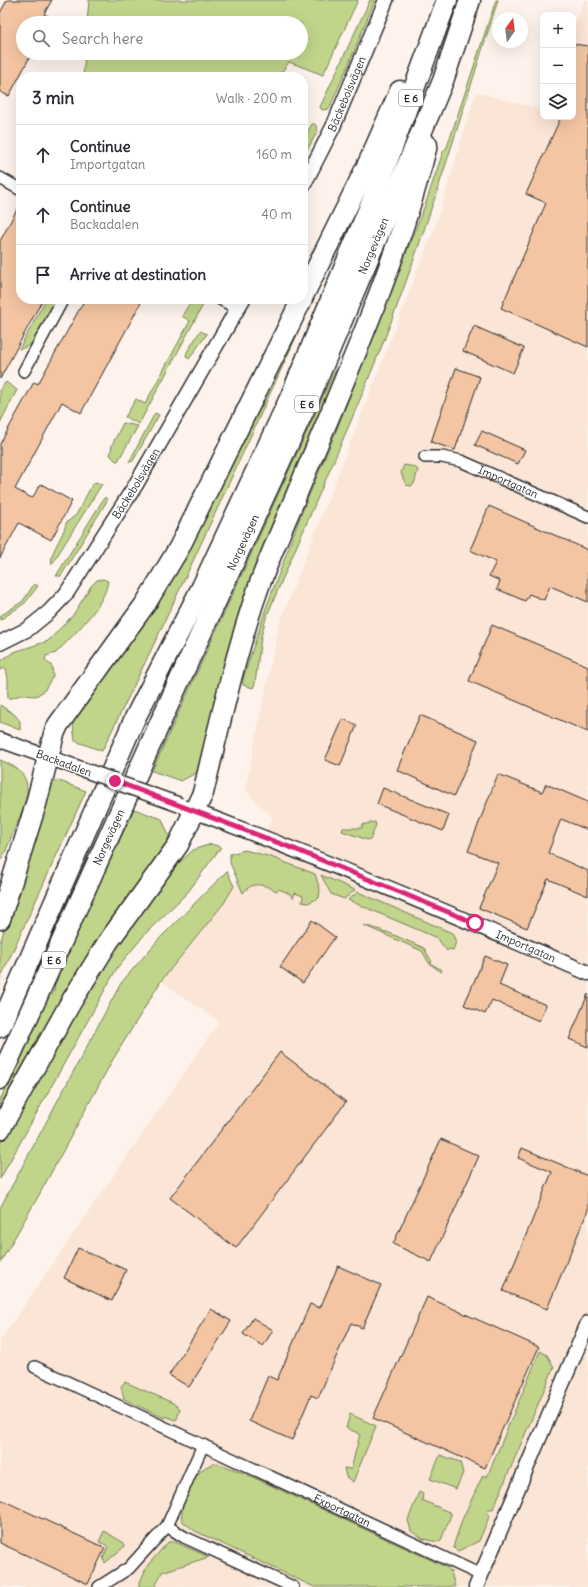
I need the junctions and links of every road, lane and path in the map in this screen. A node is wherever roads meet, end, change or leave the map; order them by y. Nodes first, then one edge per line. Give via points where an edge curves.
1 (386, 0) edge
2 (447, 0) edge
3 (470, 0) edge
4 (439, 21) junction
5 (442, 81) junction
6 (308, 176) edge
7 (0, 178) edge
8 (16, 187) edge
9 (308, 286) edge
10 (60, 304) edge
11 (240, 304) edge
12 (299, 304) edge
13 (24, 371) dead end
14 (426, 457) dead end
15 (588, 517) edge
16 (0, 643) edge
17 (0, 740) edge
18 (48, 757) junction
19 (188, 808) junction
20 (0, 919) edge
21 (588, 973) edge
22 (0, 1027) edge
23 (0, 1079) edge
24 (0, 1129) edge
25 (588, 1323) edge
26 (35, 1366) dead end
27 (203, 1446) junction
28 (167, 1526) junction
29 (479, 1581) edge
30 (99, 1587) edge
31 (293, 1587) edge

1 - 6 street, Bäckebolsvägen via 333,127
2 - 4 highway, Norgevägen / E 6
3 - 5 highway, Norgevägen / E 6
4 - 9 highway via 411,66 368,164
4 - 22 highway, Norgevägen / E 6 via 373,199 291,396 202,588 135,718
5 - 19 highway via 417,184 388,269 259,585 237,653 203,793
5 - 23 highway, Norgevägen / E 6 via 307,403
7 - 8 street
10 - 13 street
11 - 16 street, Bäckebolsvägen via 135,486 66,594 28,630
12 - 18 highway via 179,548 146,603 58,724
14 - 15 street, Importgatan via 461,461
17 - 18 street, Backadalen
18 - 19 street, Backadalen, bridge
18 - 20 highway
19 - 21 street, Importgatan via 475,923
19 - 24 highway via 178,845 108,942 71,1002
25 - 29 street, Exportgatan
26 - 27 street, Exportgatan
27 - 28 street
27 - 29 street, Exportgatan
28 - 30 street via 129,1568
28 - 31 street via 191,1540

